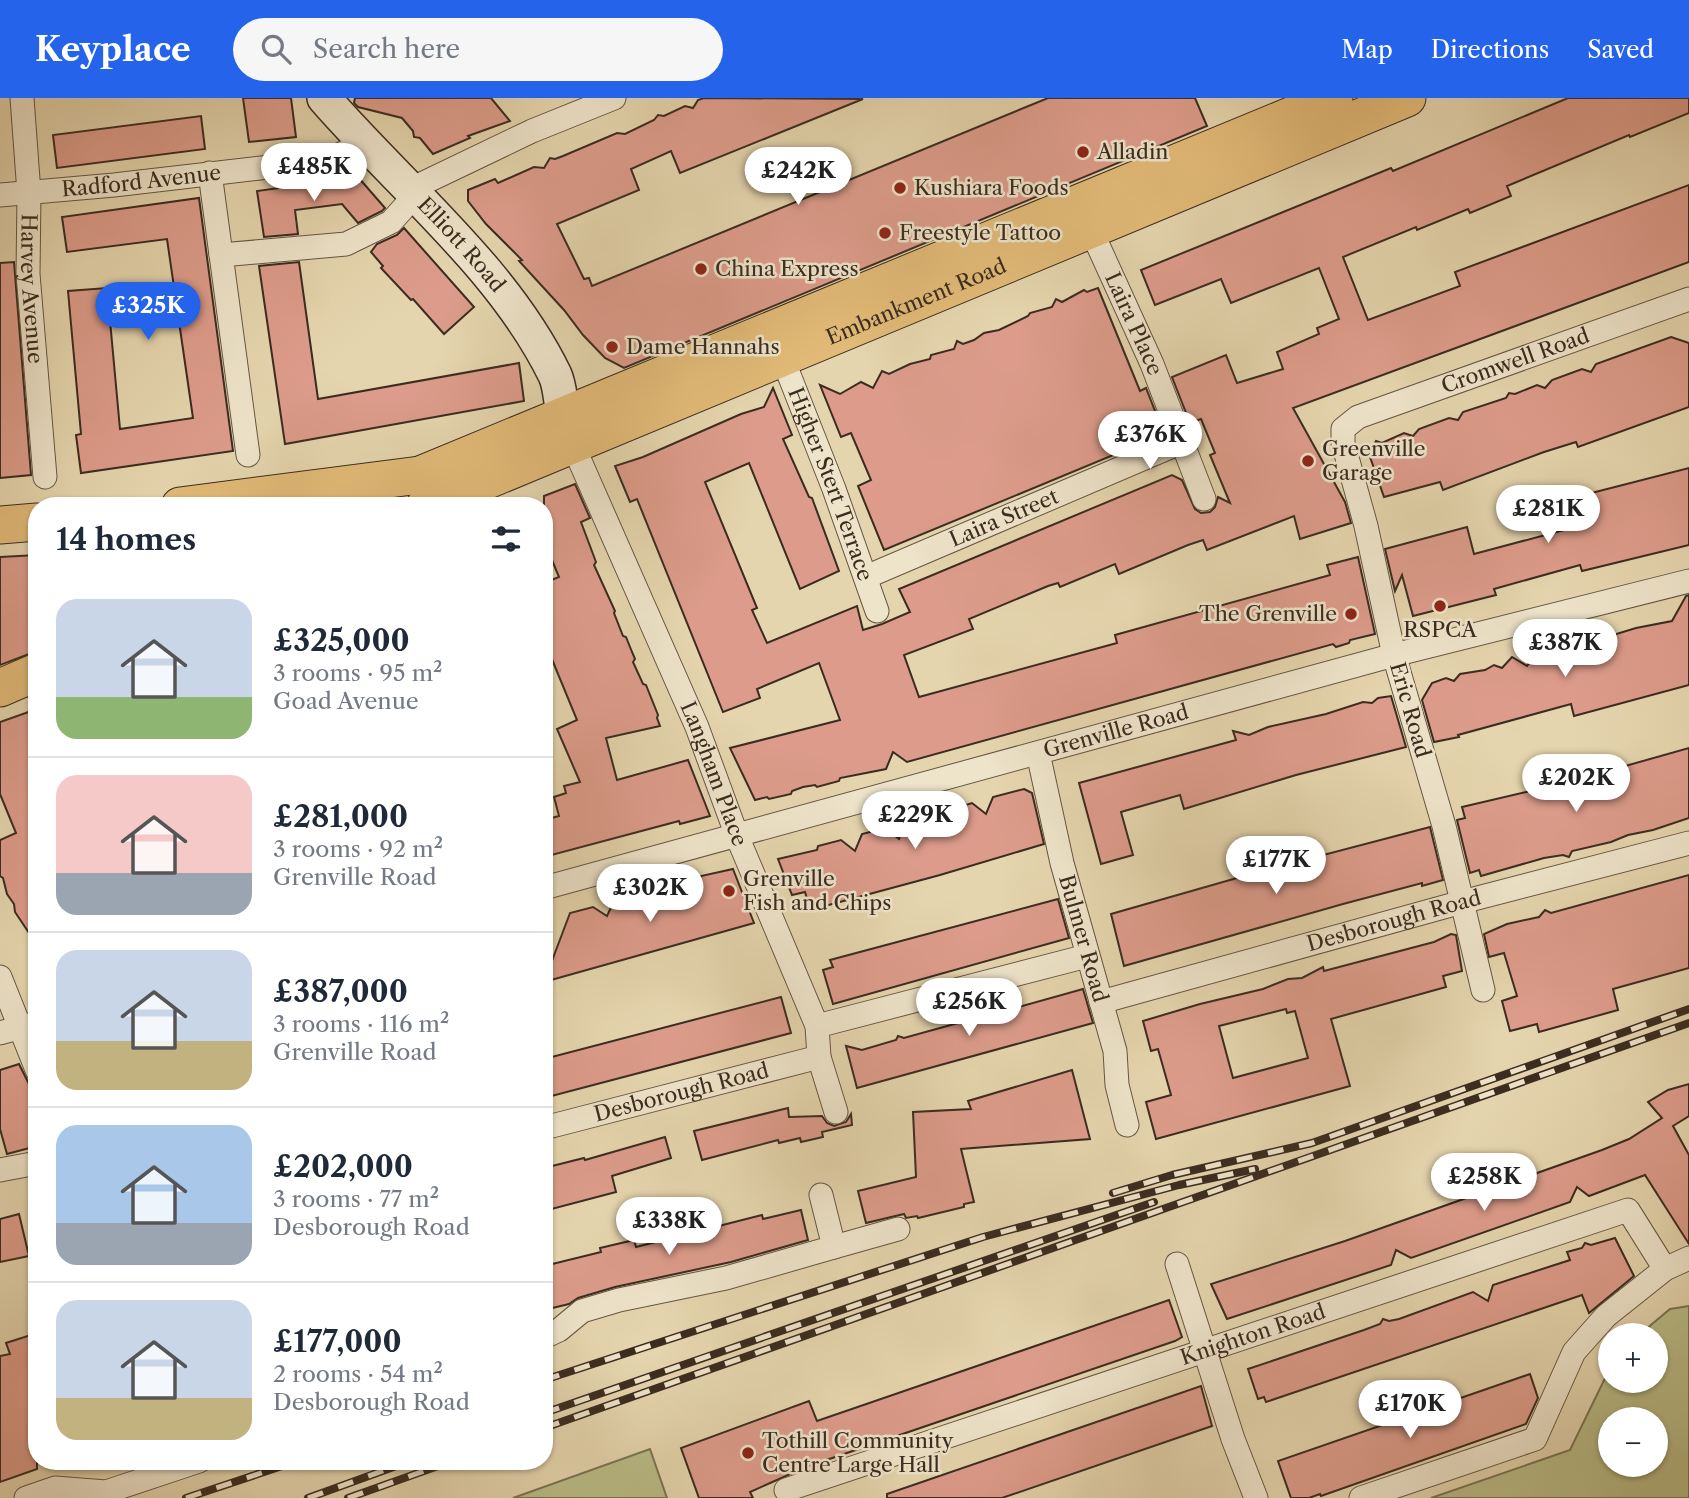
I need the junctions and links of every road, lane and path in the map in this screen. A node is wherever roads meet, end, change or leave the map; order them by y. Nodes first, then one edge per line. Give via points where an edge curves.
1 (22, 98) edge
2 (324, 98) edge
3 (614, 98) edge
4 (1334, 98) edge
5 (1407, 98) edge
6 (363, 143) junction
7 (210, 173) junction
8 (413, 192) junction
9 (29, 193) junction
10 (0, 195) edge
11 (1091, 230) junction
12 (221, 255) junction
13 (1689, 299) edge
14 (782, 357) junction
15 (568, 429) junction
16 (1343, 429) joint
17 (1182, 442) junction
18 (248, 455) dead end
19 (45, 477) dead end
20 (422, 490) edge
21 (316, 497) edge
22 (1204, 499) dead end
23 (28, 523) edge
24 (0, 526) edge
25 (866, 578) junction
26 (1689, 581) edge
27 (877, 611) dead end
28 (1394, 655) junction
29 (28, 676) edge
30 (0, 688) edge
31 (1038, 753) junction
32 (737, 836) junction
33 (1689, 843) edge
34 (553, 886) edge
35 (1462, 902) junction
36 (1087, 956) junction
37 (0, 978) edge
38 (1483, 990) dead end
39 (1101, 1002) junction
40 (817, 1026) junction
41 (19, 1028) edge
42 (28, 1049) edge
43 (819, 1057) junction
44 (836, 1112) dead end
45 (1127, 1125) dead end
46 (553, 1126) edge
47 (28, 1165) edge
48 (0, 1170) edge
49 (821, 1195) dead end
50 (898, 1229) dead end
51 (834, 1247) junction
52 (1689, 1258) edge
53 (1177, 1264) dead end
54 (1665, 1269) junction
55 (553, 1333) edge
56 (1205, 1351) junction
57 (172, 1470) edge
58 (786, 1490) dead end
59 (26, 1498) edge
60 (1255, 1498) edge
61 (1361, 1498) edge

1 - 9 street, Harvey Avenue
2 - 6 street, Elliott Road
3 - 8 street via 532,131
4 - 15 main road, Embankment Road
5 - 11 main road, Embankment Road
6 - 7 street, Radford Avenue via 329,160
6 - 8 street, Elliott Road
7 - 9 street, Radford Avenue
7 - 12 street
8 - 12 street via 391,222 346,244
8 - 15 street, Elliott Road via 528,327 556,379
9 - 10 street, Radford Avenue
9 - 19 street, Harvey Avenue via 28,274
11 - 14 main road, Embankment Road
11 - 17 street, Laira Place
12 - 18 street
13 - 16 street, Cromwell Road via 1358,417
14 - 15 main road, Embankment Road
14 - 25 street, Higher Stert Terrace
15 - 20 main road, Embankment Road
15 - 20 main road, Embankment Road via 498,475
15 - 32 street, Langham Place via 697,727
16 - 28 street, Eric Road
17 - 22 street, Laira Place
17 - 25 street, Laira Street
20 - 21 main road
23 - 24 main road
25 - 27 street, Higher Stert Terrace
26 - 28 street, Grenville Road
28 - 31 street, Grenville Road
28 - 35 street, Eric Road
29 - 30 main road
31 - 32 street, Grenville Road
31 - 36 street, Bulmer Road
32 - 34 street, Grenville Road
32 - 40 street, Langham Place
33 - 35 street, Desborough Road
35 - 38 street, Eric Road
35 - 39 street, Desborough Road
36 - 39 street, Bulmer Road
36 - 40 street
37 - 41 street
39 - 45 street, Bulmer Road via 1115,1051
40 - 43 street, Langham Place
41 - 42 street
43 - 44 street, Langham Place
43 - 46 street, Desborough Road
47 - 48 street
49 - 51 street
50 - 51 street
51 - 55 street via 582,1311
52 - 54 street
53 - 56 street
54 - 56 street, Knighton Road via 1628,1210
54 - 61 street via 1606,1316 1574,1352 1535,1439
56 - 58 street, Knighton Road
56 - 60 street
57 - 59 street via 106,1492 55,1488

